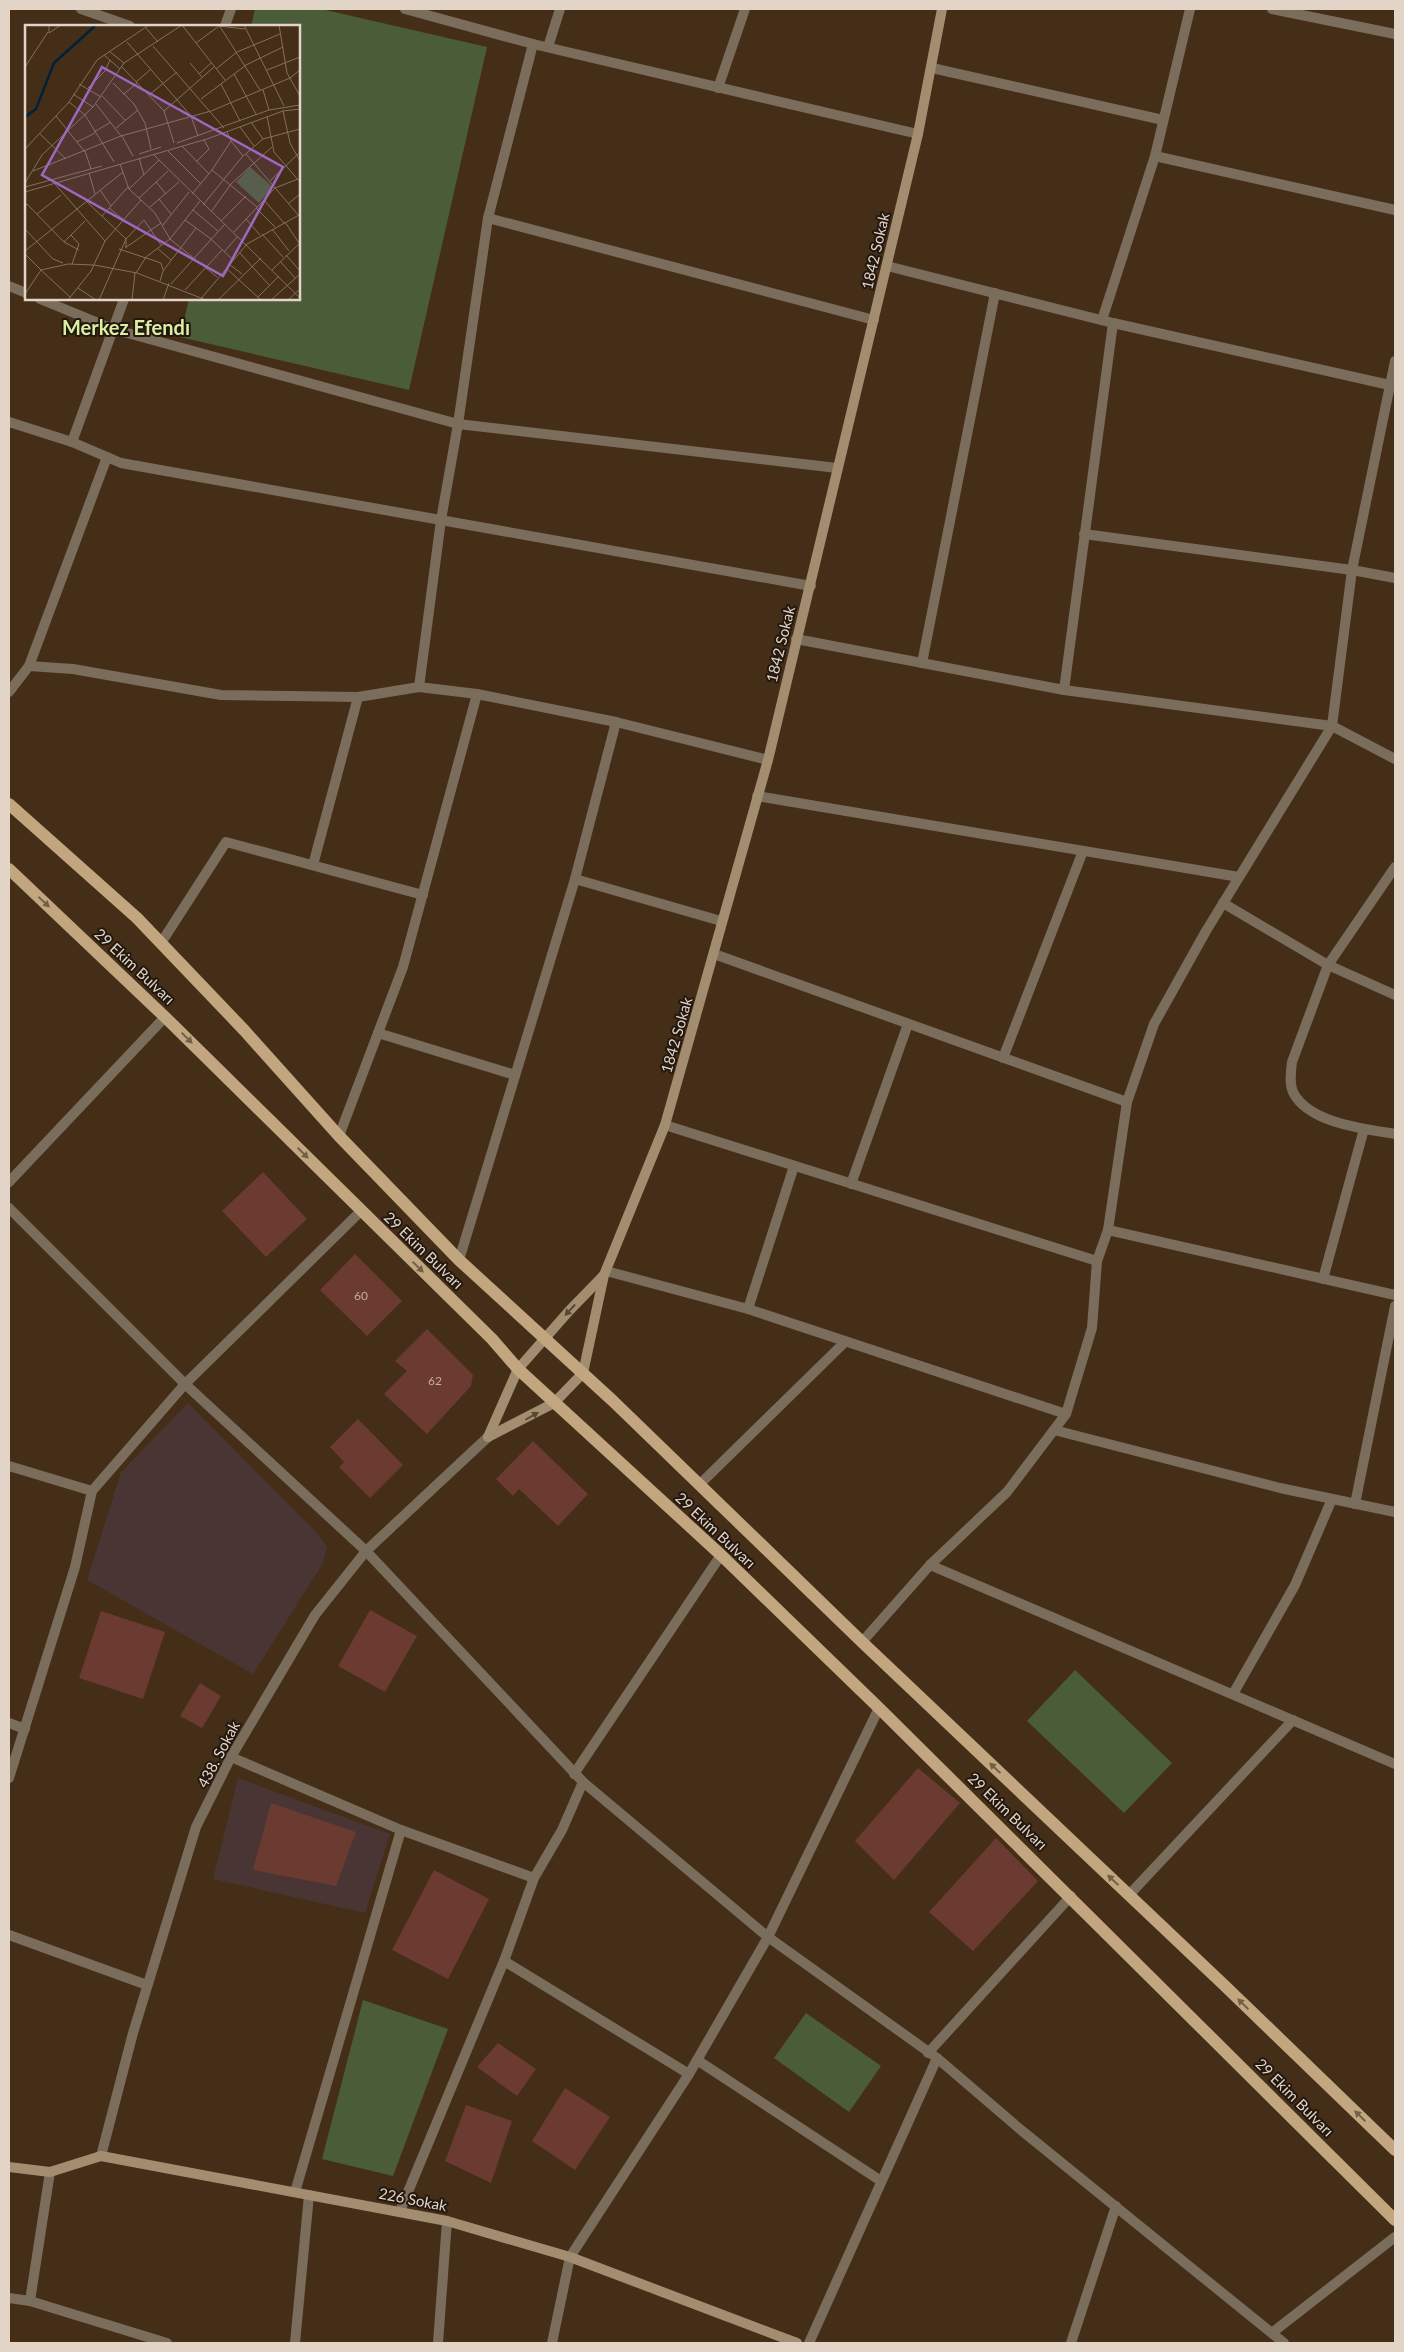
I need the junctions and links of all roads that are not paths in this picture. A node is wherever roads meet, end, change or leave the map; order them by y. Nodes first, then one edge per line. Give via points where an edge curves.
1 (81, 9) edge
2 (231, 9) edge
3 (405, 9) edge
4 (560, 9) edge
5 (745, 9) edge
6 (942, 9) edge
7 (1190, 9) edge
8 (1272, 9) edge
9 (432, 12) edge
10 (1318, 13) edge
11 (127, 25) edge
12 (224, 25) edge
13 (1395, 34) edge
14 (533, 44) junction
15 (548, 47) junction
16 (932, 68) junction
17 (718, 88) junction
18 (1163, 120) junction
19 (918, 134) junction
20 (1155, 156) junction
21 (1395, 210) edge
22 (488, 218) junction
23 (887, 266) junction
24 (9, 286) edge
25 (25, 293) edge
26 (995, 293) junction
27 (42, 300) edge
28 (124, 300) edge
29 (874, 320) junction
30 (1102, 320) junction
31 (1113, 323) junction
32 (113, 329) junction
33 (1395, 361) edge
34 (1393, 385) edge
35 (9, 422) edge
36 (458, 424) junction
37 (72, 442) junction
38 (107, 457) junction
39 (837, 468) junction
40 (441, 520) junction
41 (1084, 534) junction
42 (1352, 570) junction
43 (1395, 578) edge
44 (811, 586) junction
45 (796, 639) junction
46 (922, 663) junction
47 (29, 666) junction
48 (419, 687) junction
49 (1064, 690) junction
50 (9, 692) edge
51 (477, 694) junction
52 (358, 698) junction
53 (616, 722) junction
54 (1332, 726) junction
55 (1395, 759) edge
56 (768, 760) junction
57 (757, 796) junction
58 (9, 804) edge
59 (1083, 850) junction
60 (313, 865) junction
61 (1395, 866) edge
62 (9, 869) edge
63 (1239, 876) junction
64 (575, 879) junction
65 (423, 894) junction
66 (1223, 903) junction
67 (721, 921) junction
68 (161, 943) junction
69 (714, 954) junction
70 (1328, 965) junction
71 (1395, 995) edge
72 (165, 1017) junction
73 (908, 1024) junction
74 (378, 1033) junction
75 (1003, 1058) junction
76 (515, 1075) junction
77 (1127, 1102) junction
78 (665, 1125) junction
79 (1364, 1129) junction
80 (1395, 1134) edge
81 (339, 1136) junction
82 (794, 1166) junction
83 (9, 1182) edge
84 (850, 1184) junction
85 (9, 1208) edge
86 (361, 1211) junction
87 (1108, 1230) junction
88 (459, 1260) junction
89 (1097, 1261) junction
90 (605, 1273) junction
91 (1323, 1279) junction
92 (1395, 1295) edge
93 (1395, 1306) edge
94 (748, 1309) junction
95 (546, 1338) junction
96 (845, 1342) junction
97 (518, 1369) junction
98 (583, 1373) junction
99 (186, 1384) junction
100 (554, 1403) junction
101 (1066, 1414) junction
102 (1054, 1430) junction
103 (488, 1437) junction
104 (9, 1466) edge
105 (699, 1485) junction
106 (92, 1491) junction
107 (1332, 1499) junction
108 (1355, 1504) junction
109 (1395, 1512) edge
110 (366, 1551) junction
111 (721, 1555) junction
112 (930, 1565) junction
113 (862, 1642) junction
114 (1234, 1694) junction
115 (879, 1708) junction
116 (1293, 1720) junction
117 (9, 1723) edge
118 (25, 1729) junction
119 (231, 1757) junction
120 (1395, 1764) edge
121 (574, 1774) junction
122 (9, 1778) edge
123 (583, 1782) junction
124 (401, 1830) junction
125 (534, 1878) junction
126 (1129, 1895) junction
127 (1071, 1896) junction
128 (9, 1935) edge
129 (768, 1937) junction
130 (504, 1961) junction
131 (147, 1985) junction
132 (932, 2056) junction
133 (697, 2060) junction
134 (689, 2074) junction
135 (1395, 2150) edge
136 (101, 2156) junction
137 (9, 2167) edge
138 (50, 2172) junction
139 (881, 2181) junction
140 (295, 2192) junction
141 (309, 2195) junction
142 (1116, 2206) junction
143 (400, 2211) junction
144 (1395, 2220) edge
145 (447, 2221) junction
146 (1395, 2237) edge
147 (570, 2257) junction
148 (9, 2298) edge
149 (30, 2301) junction
150 (1273, 2332) junction
151 (167, 2343) edge
152 (295, 2343) edge
153 (438, 2343) edge
154 (552, 2343) edge
155 (797, 2343) edge
156 (809, 2343) edge
157 (1071, 2343) edge
158 (1284, 2343) edge

1 - 11 street
2 - 12 street
3 - 9 street
4 - 15 street
5 - 17 street
6 - 16 street, 1842 Sokak
7 - 18 street
8 - 10 street
9 - 14 street
10 - 13 street
14 - 15 street
14 - 22 street
15 - 17 street
16 - 18 street
16 - 19 street, 1842 Sokak
17 - 19 street
18 - 20 street
19 - 23 street, 1842 Sokak
20 - 21 street
20 - 30 street
22 - 29 street
22 - 36 street
23 - 26 street
23 - 29 street, 1842 Sokak
24 - 25 street
26 - 30 street
26 - 46 street
27 - 32 street
28 - 32 street
29 - 39 street, 1842 Sokak
30 - 31 street
31 - 34 street
31 - 41 street
32 - 36 street
32 - 37 street
33 - 34 street
34 - 42 street
35 - 37 street
36 - 39 street
36 - 40 street
37 - 38 street
38 - 40 street via 121,463
38 - 47 street
39 - 44 street, 1842 Sokak
40 - 44 street
40 - 48 street
41 - 42 street
41 - 49 street
42 - 43 street
42 - 54 street
44 - 45 street, 1842 Sokak
45 - 46 street
45 - 56 street, 1842 Sokak
46 - 49 street
47 - 50 street
47 - 52 street via 72,668 221,695
48 - 51 street
48 - 52 street
49 - 54 street
51 - 53 street
51 - 65 street
52 - 60 street
53 - 56 street
53 - 64 street
54 - 55 street
54 - 63 street
56 - 57 street, 1842 Sokak
57 - 59 street
57 - 67 street, 1842 Sokak
58 - 68 main road, 29 Ekim Bulvarı
59 - 63 street
59 - 75 street
60 - 65 street
60 - 68 street via 226,842
61 - 70 street
62 -> 72 main road, 29 Ekim Bulvarı
63 - 66 street
64 - 67 street
64 - 76 street
65 - 74 street via 403,967
66 - 70 street
66 - 77 street via 1154,1024
67 - 69 street, 1842 Sokak
68 - 81 main road, 29 Ekim Bulvarı
69 - 73 street
69 - 78 street, 1842 Sokak
70 - 71 street
70 - 79 street via 1292,1062 1293,1092 1316,1115
72 - 83 street
72 -> 86 main road, 29 Ekim Bulvarı
73 - 75 street
73 - 84 street
74 - 76 street
74 - 81 street
75 - 77 street
76 - 88 street
77 - 87 street
78 - 82 street
78 - 90 street, 1842 Sokak
79 - 80 street
79 - 91 street
81 - 88 main road, 29 Ekim Bulvarı
82 - 84 street
82 - 94 street
84 - 89 street
85 - 99 street
86 -> 97 main road, 29 Ekim Bulvarı via 492,1339
86 - 99 street
87 - 89 street
87 - 91 street
88 - 95 main road, 29 Ekim Bulvarı
89 - 101 street via 1092,1328
90 - 94 street
90 -> 95 street
90 - 98 street
91 - 92 street
93 - 108 street
94 - 96 street
95 - 97 street
95 - 98 main road, 29 Ekim Bulvarı
96 - 101 street
96 - 105 street
97 - 100 main road, 29 Ekim Bulvarı
97 - 103 street
98 - 100 street
98 - 105 main road, 29 Ekim Bulvarı
99 - 106 street
99 - 110 street
103 -> 100 street
100 - 111 main road, 29 Ekim Bulvarı
101 - 102 street
102 - 107 street
102 - 112 street via 1007,1492
103 - 110 street, 438. Sokak
104 - 106 street
105 - 113 main road, 29 Ekim Bulvarı
106 - 118 street via 75,1567
107 - 108 street
107 - 114 street via 1295,1585
108 - 109 street
110 - 119 street, 438. Sokak via 315,1615
110 - 121 street
111 - 115 main road, 29 Ekim Bulvarı
111 - 121 street
112 - 113 street
112 - 114 street
126 -> 113 main road, 29 Ekim Bulvarı
114 - 116 street
115 - 127 main road, 29 Ekim Bulvarı
115 - 129 street
116 - 120 street
116 - 126 street
117 - 118 street
118 - 122 street
119 - 124 street
119 - 131 street, 438. Sokak via 196,1827
121 - 123 street
123 - 125 street via 562,1830
123 - 129 street
124 - 125 street
124 - 140 street
125 - 130 street
135 -> 126 main road, 29 Ekim Bulvarı
127 - 132 street
127 - 144 main road, 29 Ekim Bulvarı
128 - 131 street
129 - 132 street
129 - 133 street
130 - 134 street
130 - 143 street
131 - 136 street, 438. Sokak
132 - 139 street
132 - 142 street
133 - 134 street
133 - 139 street
134 - 147 street
136 - 138 street, 226 Sokak
136 - 140 street, 226 Sokak
137 - 138 street, 226 Sokak
138 - 149 street
139 - 156 street
140 - 141 street, 226 Sokak
141 - 143 street, 226 Sokak
141 - 152 street
142 - 150 street
142 - 157 street
143 - 145 street, 226 Sokak
145 - 147 street, 226 Sokak
145 - 153 street
146 - 150 street
147 - 154 street
147 - 155 street, 226 Sokak
148 - 149 street
149 - 151 street
150 - 158 street

